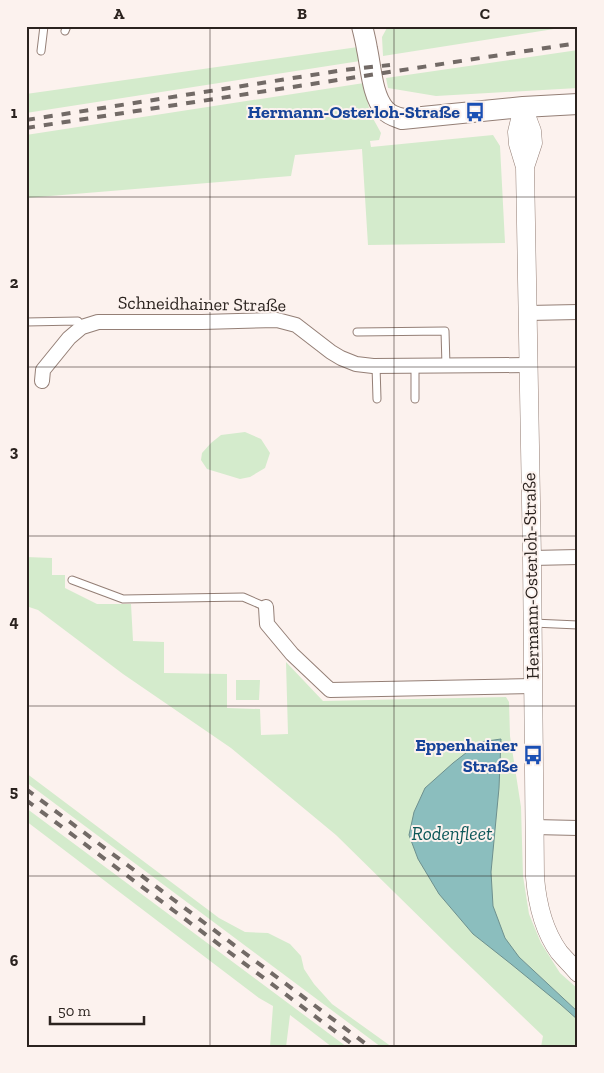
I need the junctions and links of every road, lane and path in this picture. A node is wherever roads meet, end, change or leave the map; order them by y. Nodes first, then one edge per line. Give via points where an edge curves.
1 (44, 26) edge
2 (362, 26) edge
3 (41, 51) dead end
4 (578, 104) edge
5 (523, 107) junction
6 (578, 312) edge
7 (528, 313) junction
8 (26, 322) edge
9 (82, 326) junction
10 (357, 332) dead end
11 (529, 365) junction
12 (376, 366) junction
13 (415, 366) junction
14 (446, 366) junction
15 (42, 380) dead end
16 (377, 399) dead end
17 (415, 399) dead end
18 (578, 557) edge
19 (532, 558) junction
20 (72, 580) dead end
21 (266, 607) joint
22 (532, 623) junction
23 (578, 625) edge
24 (532, 686) junction
25 (534, 827) junction
26 (578, 828) edge
27 (578, 973) edge

1 - 3 lane
2 - 5 main road via 374,88 391,115 402,119
4 - 5 main road
5 - 7 street, Hermann-Osterloh-Straße via 533,143 525,167
6 - 7 street
7 - 11 street, Hermann-Osterloh-Straße
8 - 9 lane via 78,321
9 - 12 street, Schneidhainer Straße via 98,322 277,320 296,325 341,358 356,364
9 - 15 street via 55,353 43,370
10 - 14 lane via 446,331
11 - 14 street, Schneidhainer Straße
11 - 19 street, Hermann-Osterloh-Straße
12 - 13 street, Schneidhainer Straße
12 - 16 lane
13 - 14 street, Schneidhainer Straße
13 - 17 lane
18 - 19 street
19 - 22 street, Hermann-Osterloh-Straße
20 - 21 lane via 123,599 243,597
21 - 24 street via 267,624 292,654 330,690
22 - 23 lane
22 - 24 street, Hermann-Osterloh-Straße
24 - 25 street, Hermann-Osterloh-Straße
25 - 26 street
25 - 27 street, Hermann-Osterloh-Straße via 536,892 542,916 559,952

